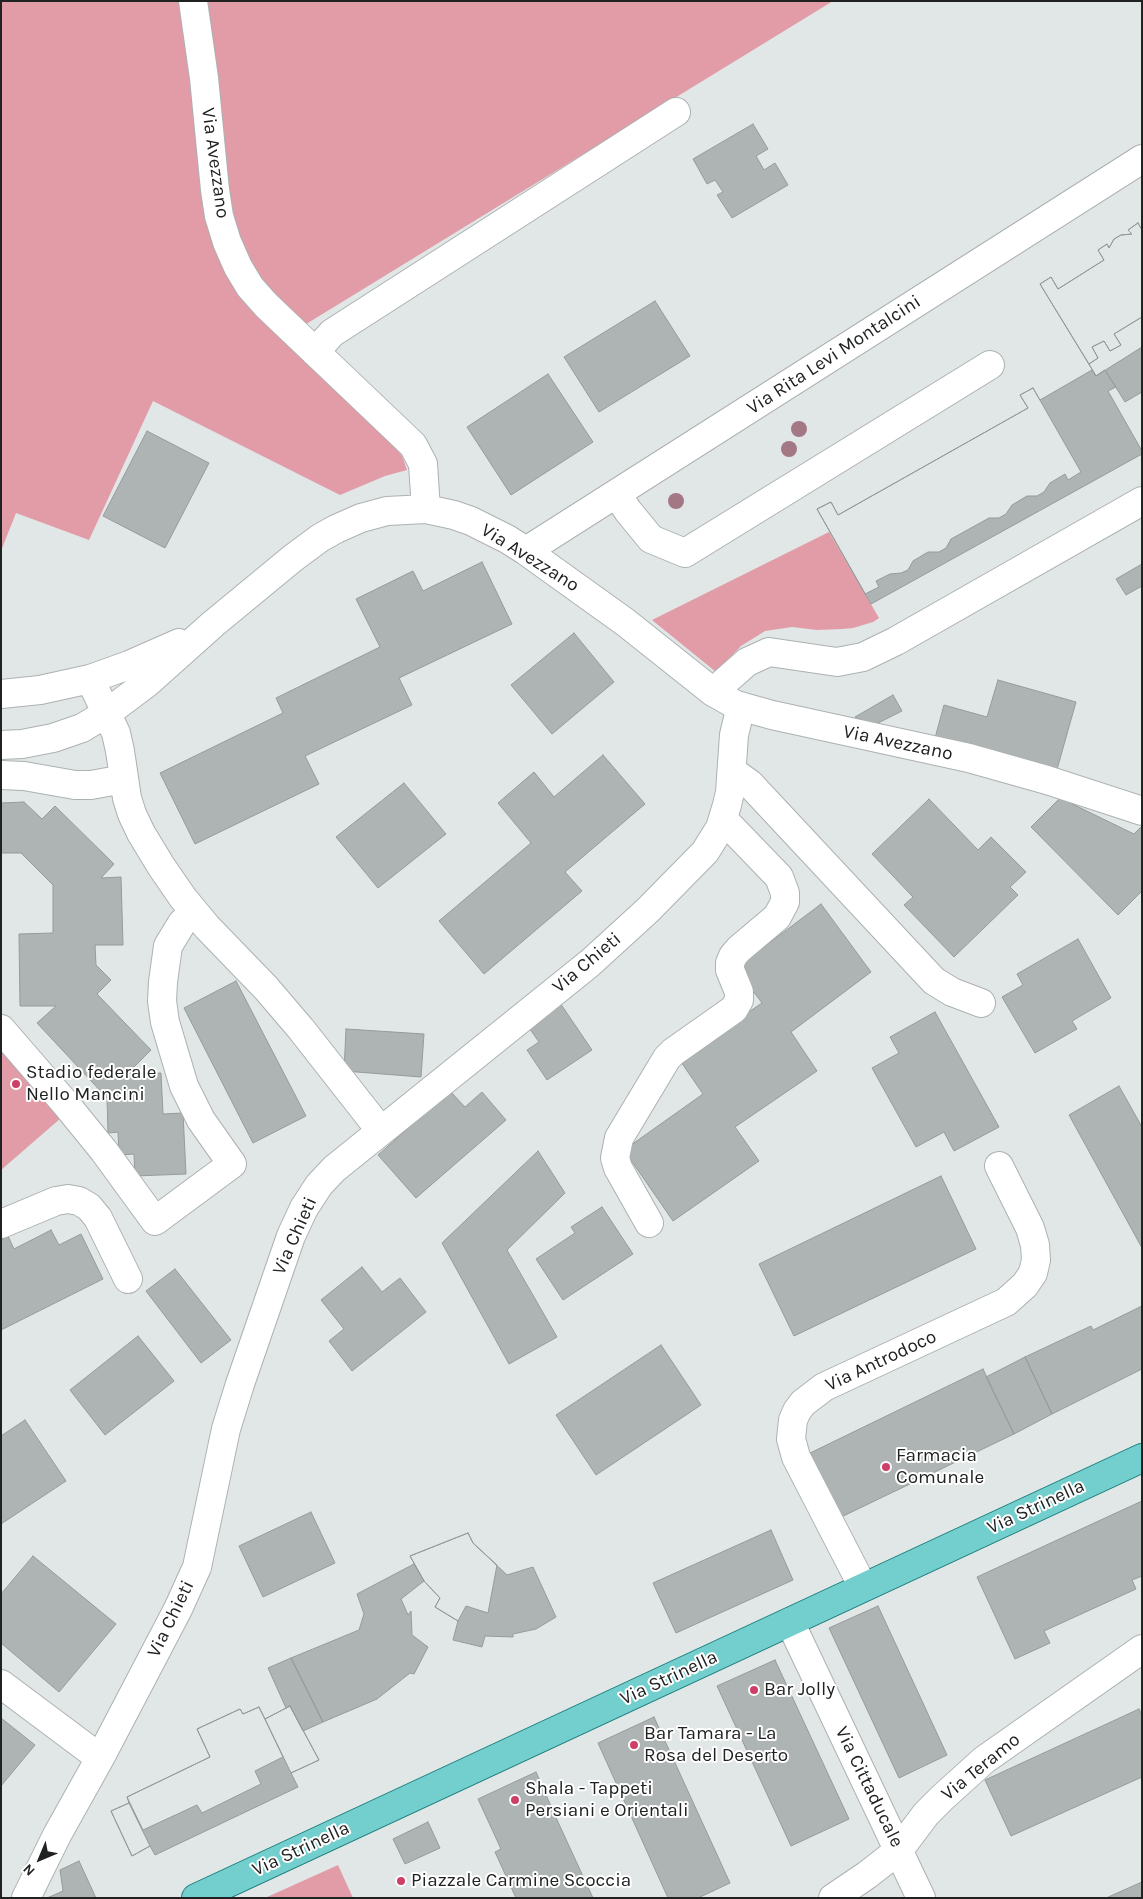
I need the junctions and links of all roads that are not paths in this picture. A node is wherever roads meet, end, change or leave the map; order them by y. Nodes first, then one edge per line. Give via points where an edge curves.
1 (193, 1) edge
2 (676, 112) dead end
3 (1142, 159) edge
4 (315, 352) junction
5 (990, 364) dead end
6 (617, 494) junction
7 (1142, 501) edge
8 (426, 509) junction
9 (526, 551) junction
10 (213, 624) junction
11 (90, 679) junction
12 (713, 692) junction
13 (1, 694) edge
14 (740, 706) junction
15 (107, 713) junction
16 (1, 745) edge
17 (732, 771) junction
18 (1, 776) edge
19 (124, 780) junction
20 (1142, 811) edge
21 (723, 819) junction
22 (194, 912) junction
23 (981, 1003) dead end
24 (1, 1029) edge
25 (381, 1130) junction
26 (999, 1166) dead end
27 (649, 1223) dead end
28 (1, 1224) edge
29 (128, 1278) dead end
30 (1142, 1458) edge
31 (863, 1588) junction
32 (790, 1622) junction
33 (1142, 1649) edge
34 (1, 1684) edge
35 (100, 1758) junction
36 (899, 1850) junction
37 (26, 1898) edge
38 (196, 1898) edge
39 (833, 1898) edge
40 (921, 1898) edge

1 - 4 street, Via Avezzano via 215,190 227,242 250,287
2 - 4 street via 332,333
3 - 6 street, Via Rita Levi Montalcini
4 - 8 street, Via Avezzano via 413,445 423,464
5 - 6 street via 685,553 651,539
6 - 9 street, Via Rita Levi Montalcini
7 - 12 street via 863,657 837,662 769,652 747,662
8 - 9 street, Via Avezzano via 471,521
8 - 10 street via 387,511 361,518 336,530 306,548
9 - 12 street, Via Avezzano via 625,622
10 - 11 street via 148,658
10 - 15 street via 147,683
11 - 13 street via 40,690
11 - 15 street
12 - 14 street, Via Avezzano
14 - 17 street, Via Chieti
14 - 20 street, Via Avezzano via 969,758
15 - 16 street via 82,728 53,738
15 - 19 street via 116,733
17 - 21 street, Via Chieti
17 - 23 street via 750,784 934,981
18 - 19 street via 24,776 74,785
19 - 22 street via 132,814 141,833
21 - 25 street, Via Chieti via 713,841 698,859 624,933
21 - 27 street via 779,877 785,902 777,917 733,956 730,970 739,992 734,1008 667,1058 620,1138 615,1158 618,1168
22 - 24 street via 168,946 162,982 165,1022 184,1086 201,1120 232,1164 154,1221 104,1151
22 - 25 street via 266,988
25 - 35 street, Via Chieti via 319,1184 291,1236 226,1430 197,1567
26 - 31 street, Via Antrodoco via 1035,1245 1033,1273 1025,1285 1006,1302 824,1387 803,1403 793,1420 791,1439 796,1457
28 - 29 street via 56,1201 79,1201 98,1218
30 - 31 main road, Via Strinella
31 - 32 main road, Via Strinella
32 - 36 street, Via Cittaducale
32 - 38 main road, Via Strinella
33 - 36 street, Via Teramo via 984,1760 926,1814
34 - 35 street
35 - 37 street, Via Chieti
36 - 39 street, Via Teramo
36 - 40 street, Via Cittaducale

